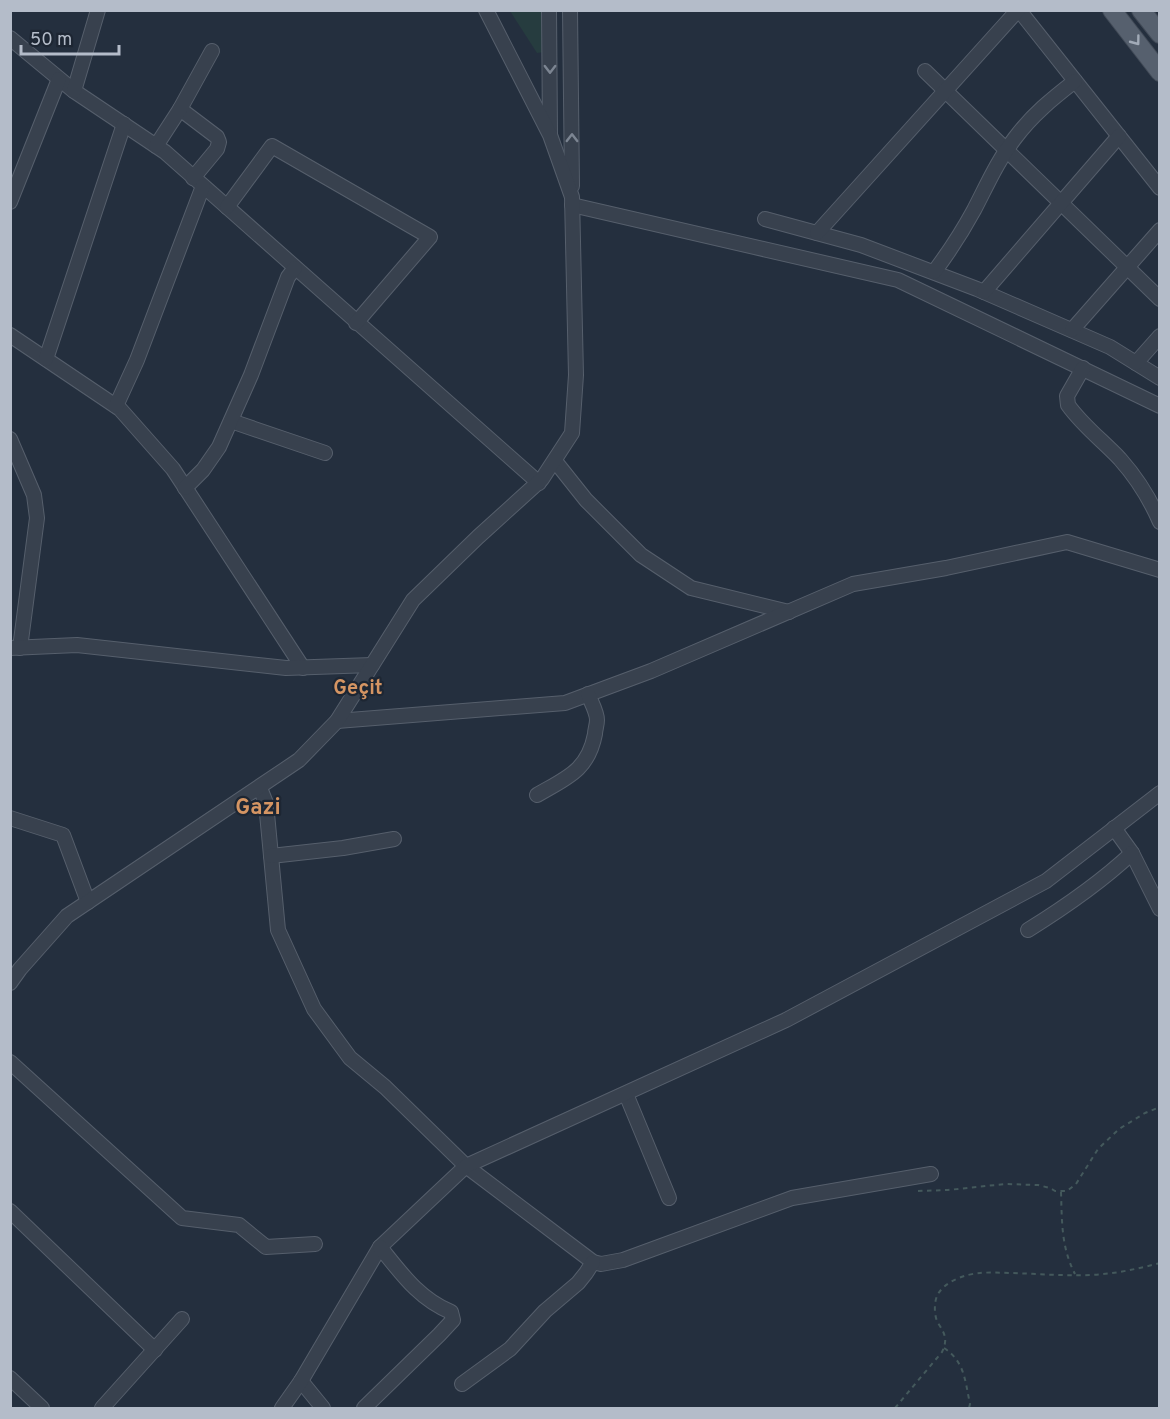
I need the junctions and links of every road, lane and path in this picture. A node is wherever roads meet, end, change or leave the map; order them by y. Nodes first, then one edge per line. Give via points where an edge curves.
1 (98, 10) edge
2 (486, 10) edge
3 (549, 10) edge
4 (570, 10) edge
5 (1019, 10) edge
6 (1112, 10) edge
7 (1141, 10) edge
8 (1160, 34) edge
9 (10, 38) edge
10 (212, 51) dead end
11 (925, 71) dead end
12 (1160, 72) edge
13 (59, 79) junction
14 (1075, 81) junction
15 (74, 91) junction
16 (946, 91) junction
17 (180, 109) junction
18 (124, 124) junction
19 (550, 135) junction
20 (1119, 136) junction
21 (156, 146) junction
22 (1006, 150) junction
23 (198, 182) junction
24 (1160, 188) edge
25 (10, 201) edge
26 (572, 201) junction
27 (1061, 203) junction
28 (227, 207) junction
29 (765, 219) dead end
30 (1160, 230) edge
31 (818, 233) junction
32 (1127, 267) junction
33 (295, 268) junction
34 (934, 272) junction
35 (984, 292) junction
36 (1160, 299) edge
37 (356, 323) junction
38 (1072, 330) junction
39 (10, 335) edge
40 (1160, 336) edge
41 (46, 359) junction
42 (1136, 363) junction
43 (1083, 368) junction
44 (1160, 378) edge
45 (116, 406) junction
46 (1160, 406) edge
47 (231, 421) junction
48 (10, 439) edge
49 (325, 453) dead end
50 (555, 460) junction
51 (539, 483) junction
52 (185, 488) junction
53 (1160, 522) edge
54 (1159, 570) edge
55 (789, 612) junction
56 (15, 648) edge
57 (372, 665) junction
58 (303, 668) junction
59 (588, 694) junction
60 (337, 721) junction
61 (260, 788) junction
62 (1160, 793) edge
63 (537, 795) dead end
64 (10, 818) edge
65 (1114, 828) junction
66 (394, 839) dead end
67 (1132, 854) junction
68 (271, 856) junction
69 (88, 902) junction
70 (1160, 909) edge
71 (1028, 930) dead end
72 (10, 983) edge
73 (10, 1062) edge
74 (626, 1094) junction
75 (1160, 1107) edge
76 (466, 1167) junction
77 (931, 1174) dead end
78 (896, 1180) junction
79 (1061, 1192) junction
80 (669, 1198) dead end
81 (10, 1211) edge
82 (315, 1244) dead end
83 (380, 1247) junction
84 (592, 1262) junction
85 (1160, 1263) edge
86 (1075, 1275) junction
87 (182, 1319) dead end
88 (944, 1347) junction
89 (155, 1350) junction
90 (10, 1378) edge
91 (301, 1381) junction
92 (462, 1384) dead end
93 (42, 1408) edge
94 (102, 1408) edge
95 (282, 1408) edge
96 (322, 1408) edge
97 (364, 1408) edge
98 (895, 1408) edge
99 (969, 1408) edge

1 - 15 street
2 - 19 street
3 -> 19 street
26 -> 4 street
5 - 14 street
5 - 16 street
6 -> 12 main road
7 - 8 main road
9 - 13 street
10 - 17 street
11 - 16 street
13 - 15 street
13 - 25 street
14 - 20 street
14 - 22 street via 1025,124
15 - 18 street
16 - 22 street
16 - 31 street
17 - 21 street
17 - 23 street via 219,142
18 - 21 street
18 - 41 street
19 - 26 street
20 - 24 street
20 - 27 street
21 - 23 street
22 - 27 street
22 - 34 street via 965,226
23 - 28 street
23 - 45 street via 137,360
26 - 43 street via 898,280
26 - 50 street via 576,375 572,433
27 - 32 street
27 - 35 street
28 - 33 street
28 - 37 street via 272,147 430,237
29 - 31 street
30 - 32 street
31 - 34 street
32 - 36 street
32 - 38 street
33 - 37 street
33 - 47 street via 288,276
34 - 35 street
35 - 38 street
37 - 51 street
38 - 42 street
39 - 41 street
40 - 42 street
41 - 45 street
42 - 44 street
43 - 46 street
43 - 53 street via 1067,396 1068,405 1121,460
45 - 52 street via 173,469
47 - 49 street
47 - 52 street via 219,447
48 - 56 street via 36,507 36,529
50 - 51 street
50 - 55 street via 586,500 641,555 691,588
51 - 57 street via 413,600
52 - 58 street
54 - 55 street via 1067,542 853,585
55 - 59 street
56 - 58 street via 77,645
57 - 58 street
57 - 60 street
59 - 60 street via 565,703
59 - 63 street via 597,719 589,755 575,772
60 - 61 street via 299,760
61 - 68 street via 266,803
61 - 69 street
62 - 65 street
64 - 69 street via 63,834
65 - 67 street
65 - 74 street via 1046,881 786,1020
66 - 68 street
67 - 70 street
67 - 71 street via 1081,896
68 - 76 street via 278,930 314,1009 350,1058
69 - 72 street via 67,916
73 - 82 street via 182,1218 239,1226 266,1247
74 - 76 street
74 - 80 street
75 - 79 path via 1119,1129 1098,1149 1076,1184
76 - 83 street
76 - 84 street
77 - 78 street
78 - 79 path via 905,1189 919,1191 1005,1184 1044,1186
78 - 84 street via 792,1198 623,1260
79 - 86 path via 1064,1244
81 - 89 street
83 - 91 street
83 - 97 street via 413,1287 453,1317 451,1324
84 - 92 street via 578,1283 510,1349
85 - 86 path via 1113,1273
86 - 88 path via 981,1273 959,1278 938,1294 935,1305 937,1322 944,1332
87 - 89 street
88 - 98 path
88 - 99 path via 962,1366
89 - 94 street
90 - 93 street
91 - 95 street
91 - 96 street

